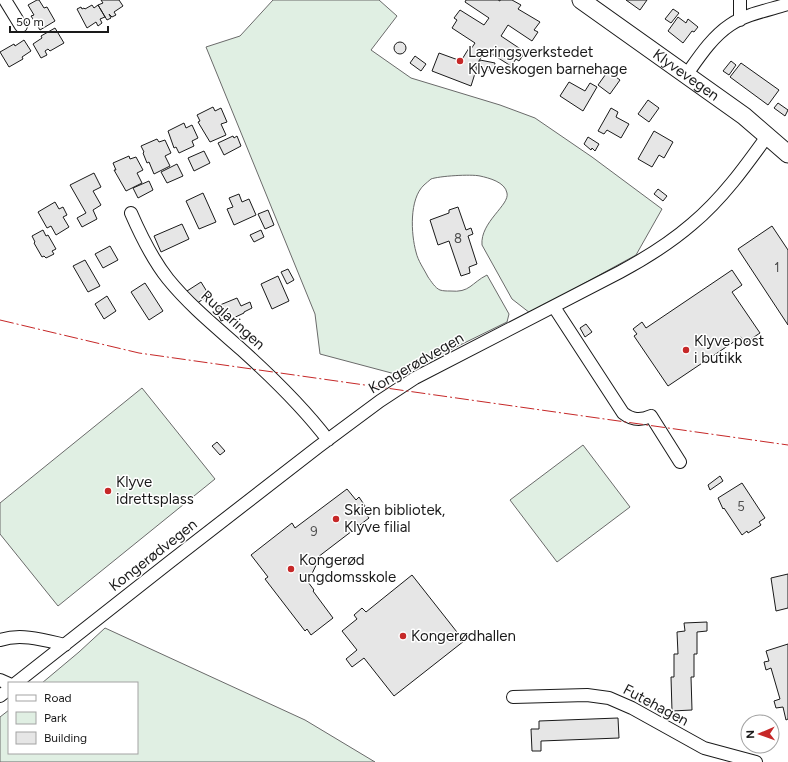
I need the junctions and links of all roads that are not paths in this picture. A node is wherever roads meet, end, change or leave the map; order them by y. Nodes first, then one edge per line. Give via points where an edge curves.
1 (582, 0) edge
2 (740, 0) edge
3 (10, 2) edge
4 (788, 4) edge
5 (740, 20) junction
6 (20, 26) dead end
7 (687, 74) junction
8 (768, 135) junction
9 (788, 154) edge
10 (130, 213) dead end
11 (554, 307) junction
12 (328, 440) junction
13 (680, 462) dead end
14 (0, 640) edge
15 (65, 645) junction
16 (17, 682) edge
17 (8, 690) edge
18 (0, 696) edge
19 (513, 697) dead end
20 (753, 762) edge

1 - 7 main road, Klyvevegen
2 - 5 street
3 - 6 street
4 - 5 street
5 - 7 street via 730,25 710,44
7 - 8 main road, Klyvevegen
8 - 9 main road, Klyvevegen
8 - 11 street, Kongerødvegen via 733,182 693,224 648,256
10 - 12 street, Ruglaringen via 152,258 181,295 280,386
11 - 12 street, Kongerødvegen via 416,378
11 - 13 street via 623,413 636,420 651,416
12 - 15 street, Kongerødvegen
14 - 15 street via 7,637 26,637
15 - 16 street, Kongerødvegen
17 - 18 street
19 - 20 street, Futehagen via 587,695 609,698 704,748

